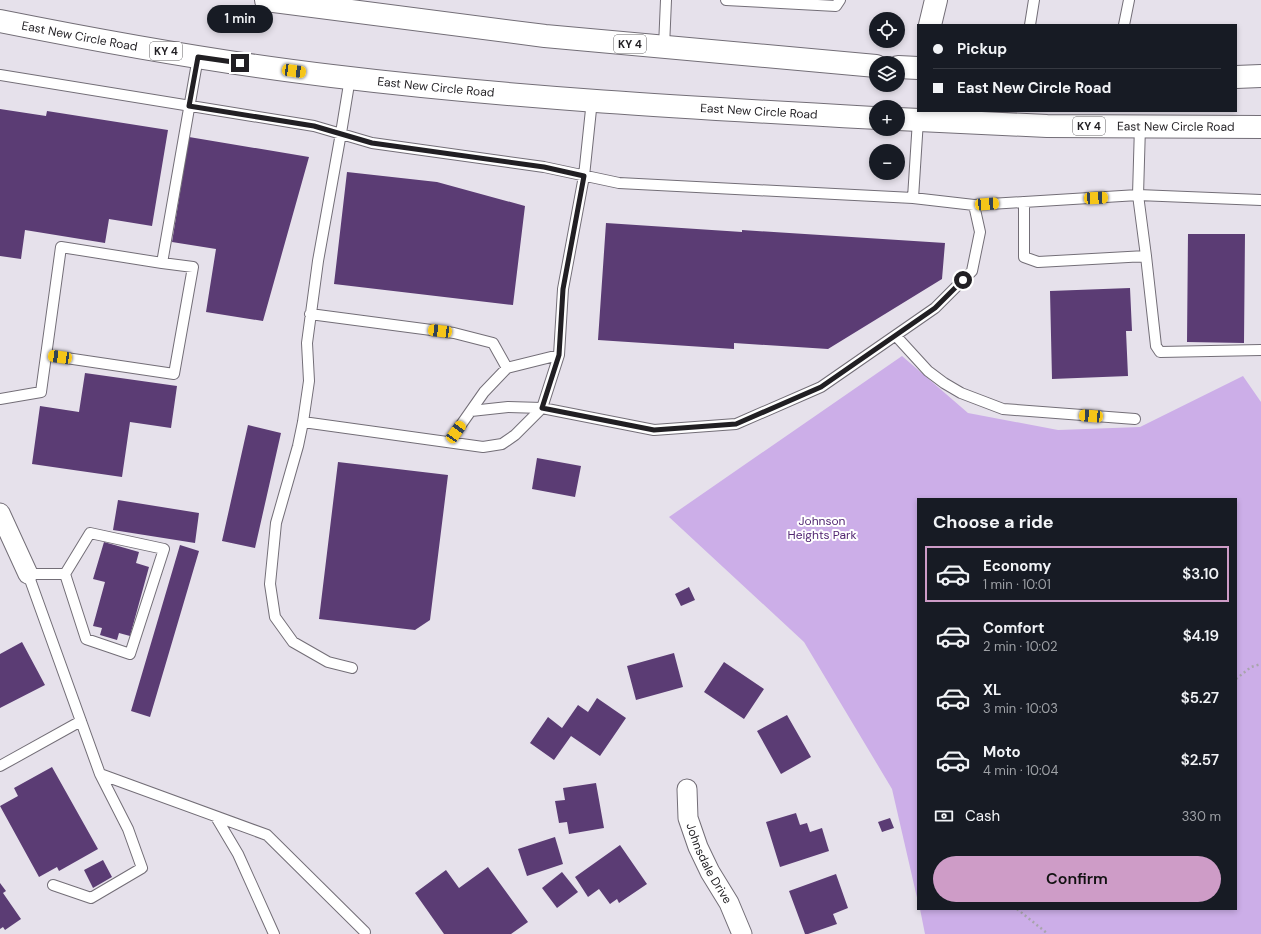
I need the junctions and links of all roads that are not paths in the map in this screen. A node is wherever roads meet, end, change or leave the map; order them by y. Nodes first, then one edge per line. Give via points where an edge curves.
1 (266, 0) edge
2 (666, 0) edge
3 (726, 0) edge
4 (840, 0) edge
5 (936, 0) edge
6 (1034, 0) edge
7 (1129, 0) edge
8 (796, 2) edge
9 (350, 6) edge
10 (0, 20) edge
11 (930, 24) edge
12 (1030, 24) edge
13 (1124, 24) edge
14 (664, 47) junction
15 (198, 57) junction
16 (869, 65) edge
17 (905, 67) edge
18 (917, 68) edge
19 (0, 75) edge
20 (1261, 76) edge
21 (1237, 77) edge
22 (350, 78) junction
23 (592, 100) junction
24 (189, 106) junction
25 (912, 117) edge
26 (869, 118) edge
27 (1140, 126) junction
28 (1261, 127) edge
29 (341, 134) junction
30 (584, 176) junction
31 (1138, 195) junction
32 (913, 198) junction
33 (1261, 200) edge
34 (1024, 202) junction
35 (974, 205) junction
36 (1146, 256) junction
37 (162, 263) junction
38 (310, 314) junction
39 (896, 336) junction
40 (1261, 350) edge
41 (46, 355) junction
42 (559, 355) junction
43 (507, 368) junction
44 (0, 399) edge
45 (542, 408) junction
46 (471, 411) junction
47 (1135, 419) dead end
48 (303, 422) junction
49 (449, 442) junction
50 (0, 513) edge
51 (28, 574) junction
52 (65, 574) junction
53 (352, 668) dead end
54 (81, 721) junction
55 (0, 766) edge
56 (100, 774) junction
57 (687, 789) dead end
58 (216, 817) junction
59 (53, 885) dead end
60 (365, 932) dead end
61 (274, 934) edge
62 (742, 934) edge

1 - 9 main road, KY 4
2 - 14 lane
3 - 8 lane
4 - 8 lane via 836,6
5 - 11 main road
6 - 12 lane
7 - 13 lane
9 - 14 main road, KY 4 via 544,36
10 - 15 main road, East New Circle Road / KY 4 via 69,35
14 - 16 main road, KY 4
15 - 22 main road, East New Circle Road / KY 4
15 - 24 lane
17 - 18 main road
19 - 24 lane
20 - 21 main road
22 - 23 main road, East New Circle Road / KY 4 via 503,94
22 - 29 lane
23 - 26 main road, East New Circle Road / KY 4
23 - 30 lane
24 - 29 lane via 314,126
24 - 37 lane
25 - 27 main road, East New Circle Road / KY 4 via 1048,126
25 - 32 lane
27 - 28 main road, East New Circle Road / KY 4
27 - 31 lane
29 - 30 lane via 372,143 544,167
29 - 38 lane
30 - 32 lane via 619,183
30 - 42 lane via 563,289
31 - 33 lane
31 - 34 lane
31 - 36 lane
32 - 35 lane
34 - 35 lane
34 - 36 lane via 1024,257 1038,262
35 - 39 lane via 980,232 972,271 935,308
36 - 40 lane via 1156,346 1160,352
37 - 41 lane via 61,247
37 - 41 lane via 193,267 174,374
38 - 43 lane via 454,333 493,343
38 - 48 lane via 306,342 309,381
39 - 45 lane via 821,387 736,424 654,430
39 - 47 lane via 928,371 944,383 961,393 1003,409
41 - 44 lane via 40,392
42 - 43 lane
42 - 45 lane
43 - 46 lane via 484,392
45 - 46 lane
45 - 49 lane via 516,435 502,444 482,446
46 - 49 lane
48 - 49 lane
48 - 53 lane via 276,523 270,584 275,617 293,642 328,662
50 - 51 street
51 - 52 lane
51 - 54 lane
52 - 52 lane via 86,639 130,654 164,549 90,533
54 - 55 lane
54 - 56 lane
56 - 58 lane
56 - 59 lane via 128,829 142,868 91,898
57 - 62 street, Johnsdale Drive via 688,818 698,847 729,903
58 - 60 lane via 267,835
58 - 61 lane via 238,854

